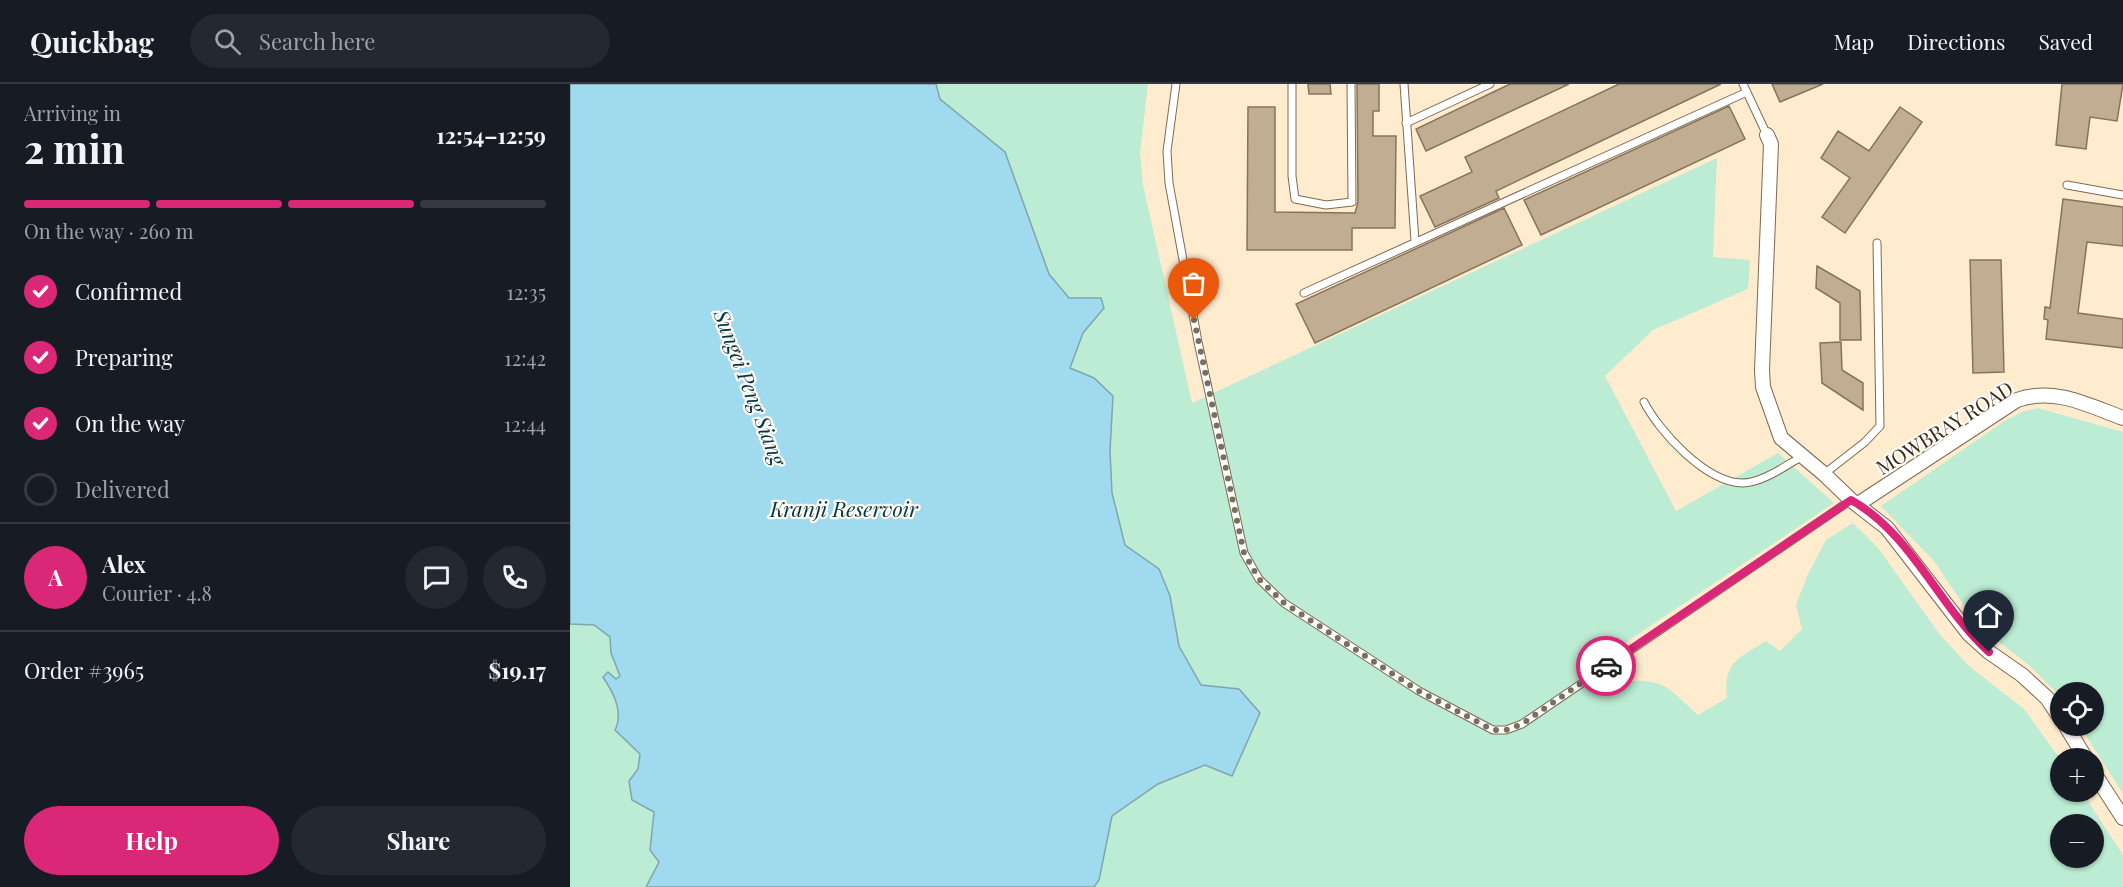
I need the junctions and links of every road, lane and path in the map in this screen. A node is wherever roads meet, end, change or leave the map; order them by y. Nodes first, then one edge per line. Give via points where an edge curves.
1 (1176, 84) edge
2 (1292, 84) edge
3 (1352, 84) edge
4 (1404, 84) edge
5 (1490, 84) edge
6 (1743, 84) edge
7 (1747, 92) junction
8 (1406, 123) junction
9 (1767, 135) joint
10 (2067, 185) dead end
11 (2123, 195) edge
12 (1415, 241) junction
13 (1877, 243) dead end
14 (1304, 292) dead end
15 (1644, 402) dead end
16 (2123, 418) edge
17 (1801, 457) junction
18 (1824, 474) junction
19 (1855, 502) junction
20 (2050, 702) edge
21 (2104, 789) edge
22 (2123, 818) edge

1 - 19 lane via 1167,151 1169,183 1198,342 1244,553 1259,579 1284,603 1419,691 1493,730 1522,724
2 - 3 lane via 1295,199 1326,205 1352,202
4 - 8 lane
5 - 8 lane
6 - 7 lane
7 - 9 lane
7 - 12 lane
8 - 12 lane
9 - 17 street via 1771,144 1763,387 1781,438
10 - 11 lane
12 - 14 lane
13 - 18 lane via 1880,426
15 - 17 lane via 1652,418 1686,453 1729,480 1756,480
16 - 19 street, MOWBRAY ROAD via 2055,394 2029,396
17 - 18 street
18 - 19 street
19 - 20 street via 1904,546 1969,634
21 - 22 street

